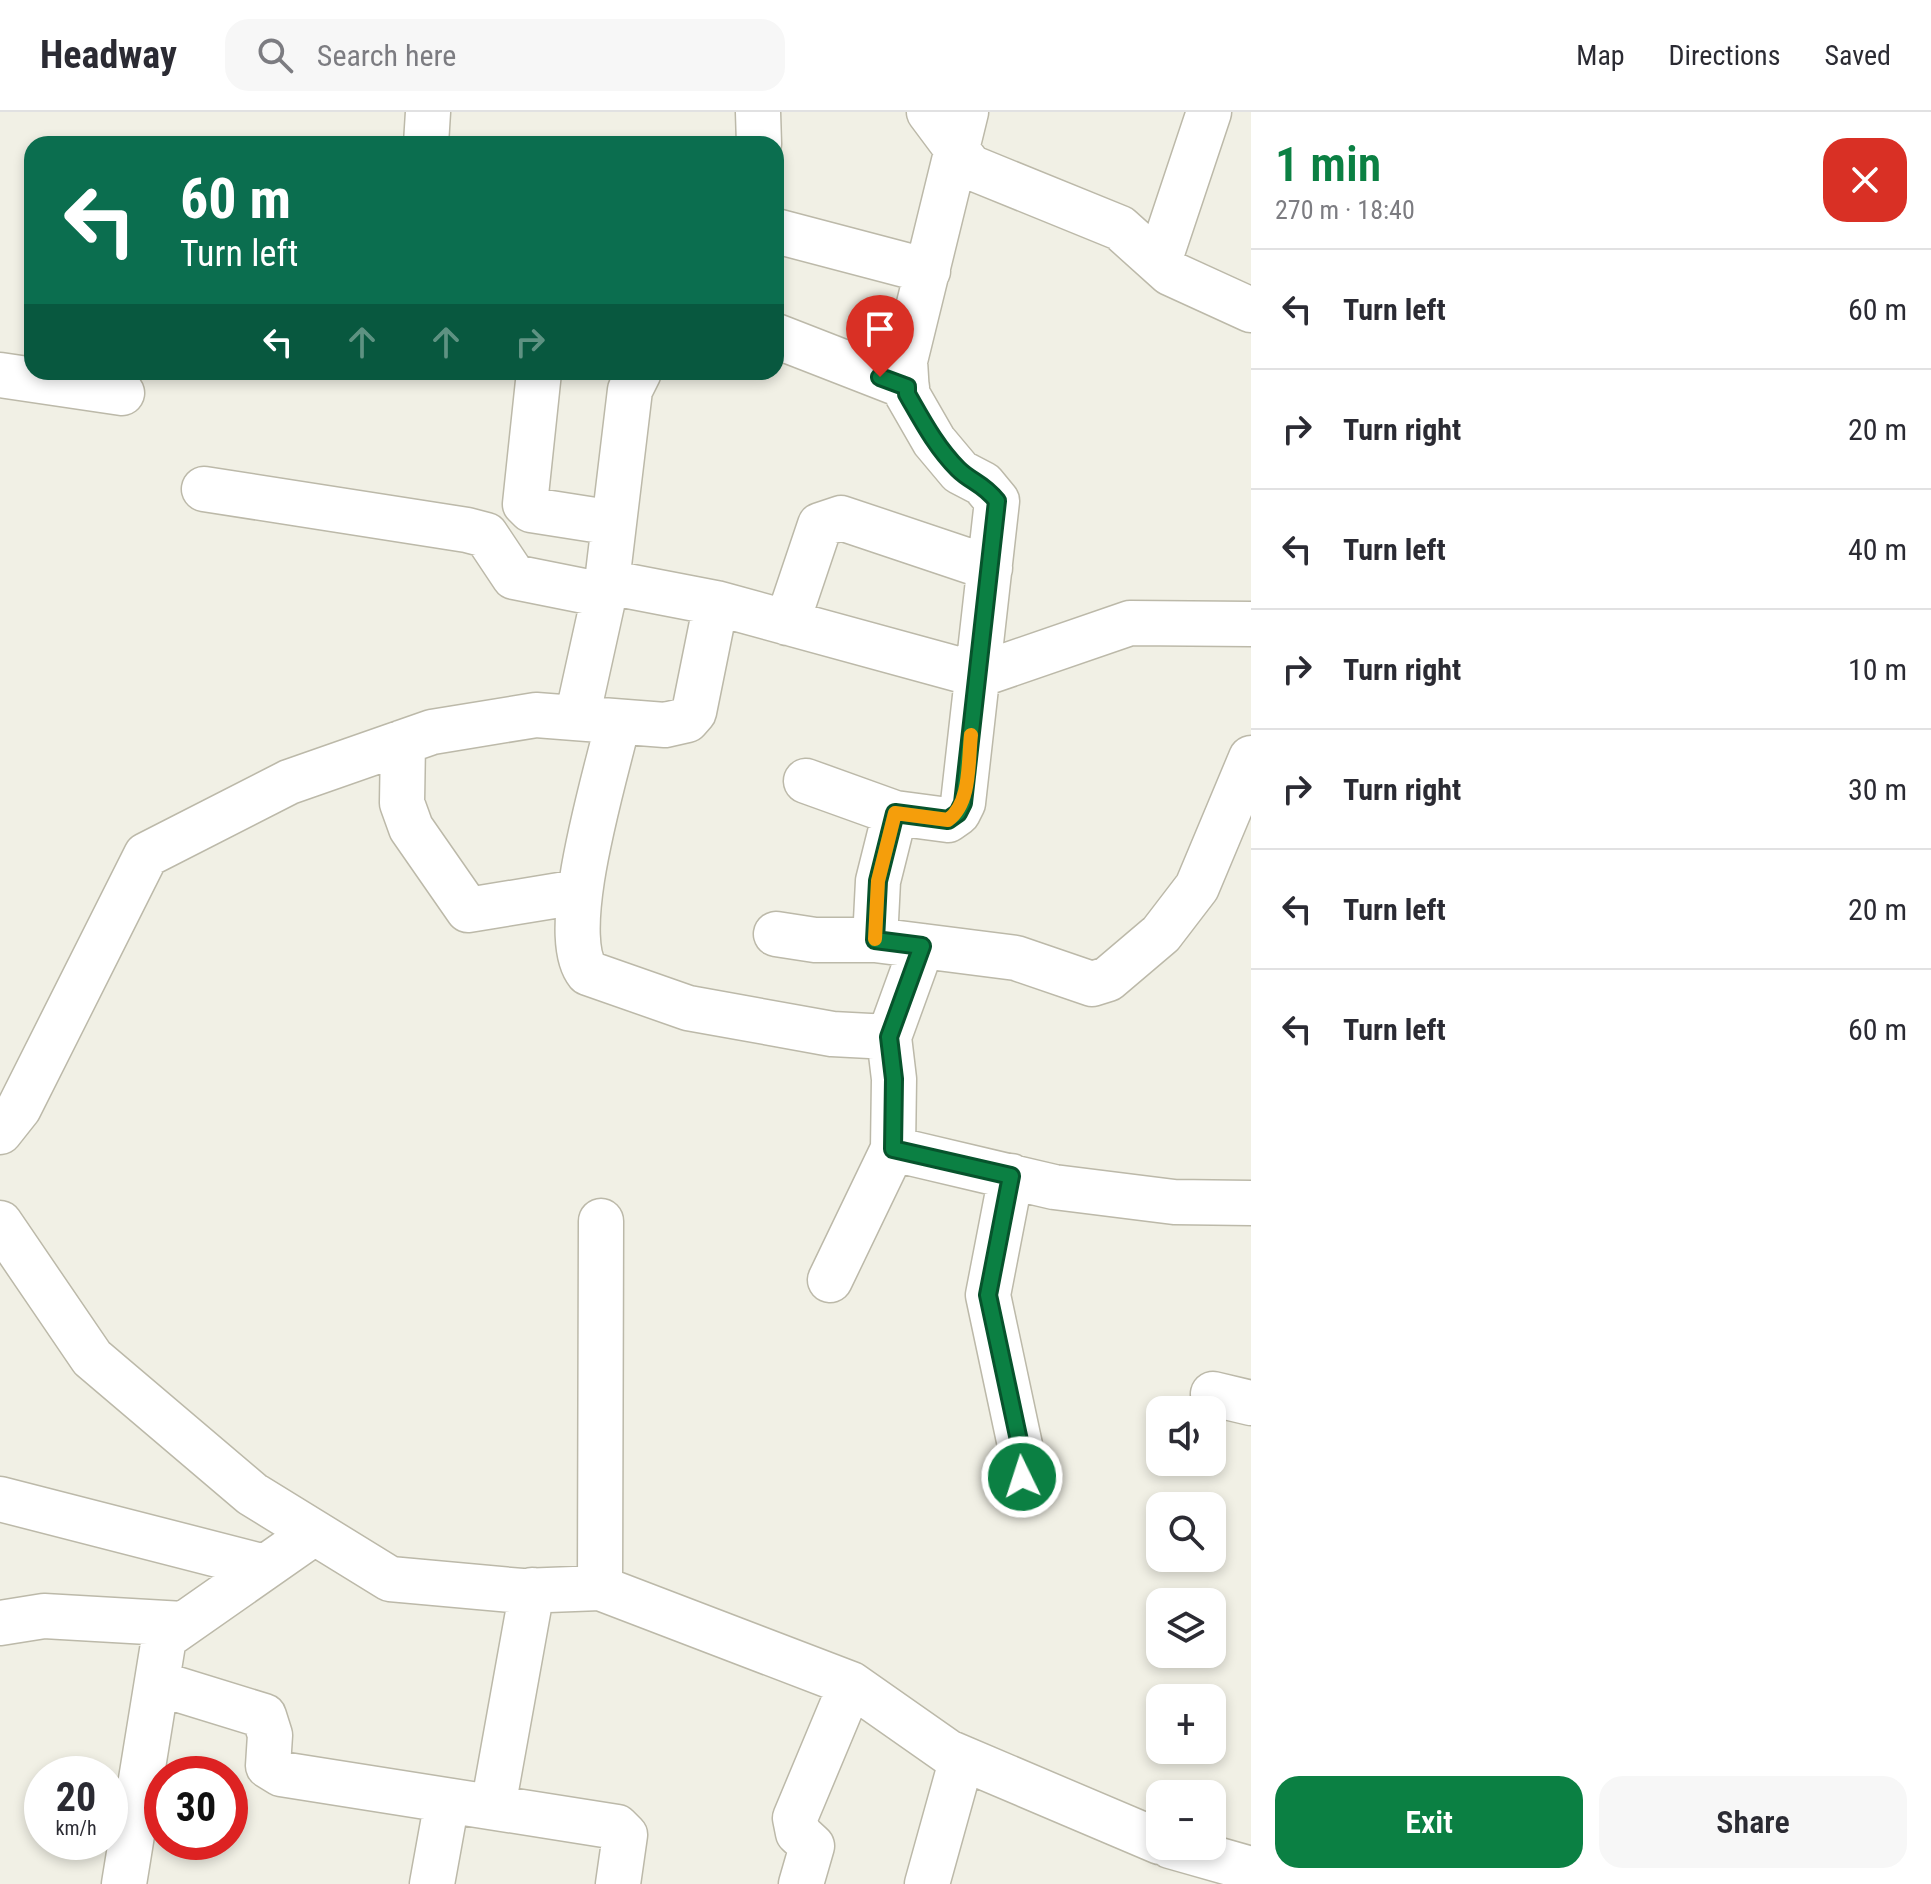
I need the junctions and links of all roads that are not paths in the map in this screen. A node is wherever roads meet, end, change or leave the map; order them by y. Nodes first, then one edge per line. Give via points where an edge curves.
1 (428, 112) edge
2 (758, 112) edge
3 (929, 112) edge
4 (1209, 112) edge
5 (962, 130) edge
6 (426, 136) edge
7 (759, 136) edge
8 (784, 233) edge
9 (1159, 262) junction
10 (928, 271) junction
11 (1251, 310) edge
12 (784, 339) edge
13 (0, 375) edge
14 (24, 379) edge
15 (34, 380) edge
16 (538, 380) edge
17 (635, 380) edge
18 (907, 387) junction
19 (122, 393) dead end
20 (204, 489) dead end
21 (614, 523) junction
22 (990, 568) junction
23 (605, 588) junction
24 (716, 603) junction
25 (787, 623) junction
26 (1251, 624) edge
27 (979, 675) junction
28 (598, 720) junction
29 (403, 742) junction
30 (1251, 758) edge
31 (806, 781) dead end
32 (895, 813) junction
33 (578, 892) junction
34 (776, 934) dead end
35 (875, 940) junction
36 (922, 946) junction
37 (889, 1037) junction
38 (0, 1132) edge
39 (893, 1149) junction
40 (1011, 1176) junction
41 (1251, 1203) edge
42 (601, 1221) dead end
43 (0, 1223) edge
44 (830, 1280) dead end
45 (1022, 1477) dead end
46 (0, 1499) edge
47 (314, 1533) junction
48 (265, 1567) junction
49 (600, 1588) junction
50 (532, 1590) junction
51 (0, 1623) edge
52 (183, 1624) junction
53 (157, 1683) junction
54 (851, 1684) junction
55 (962, 1758) junction
56 (447, 1801) junction
57 (493, 1807) junction
58 (1146, 1836) edge
59 (1219, 1860) edge
60 (1251, 1869) edge
61 (124, 1884) edge
62 (432, 1884) edge
63 (618, 1884) edge
64 (801, 1884) edge
65 (927, 1884) edge

1 - 6 street
2 - 7 street
3 - 5 street
4 - 9 street
5 - 9 street via 970,167 1120,228
5 - 10 street
8 - 10 street
9 - 11 street via 1170,273
10 - 18 street via 905,361
12 - 18 street
13 - 14 street
15 - 19 street
16 - 21 street via 525,504 531,510
17 - 21 street
18 - 22 street via 934,441 960,472 983,484 997,501
20 - 23 street via 467,530 486,535 514,577
21 - 23 street
22 - 25 street via 841,518 830,519 820,525
22 - 27 street
23 - 24 street
23 - 28 street
24 - 25 street
24 - 28 street via 694,712 687,720 665,725
25 - 27 street
26 - 27 street via 1130,623
27 - 32 street via 958,813 948,820
28 - 29 street via 536,715 432,732
28 - 33 street
29 - 33 street via 402,803 411,828 468,910
29 - 38 street via 289,782 146,855 19,1108
30 - 36 street via 1197,887 1161,934 1108,979 1092,984 1016,958
31 - 32 street
32 - 35 street via 878,881
33 - 37 street via 582,965 596,978 688,1008 832,1034
34 - 35 street
35 - 36 street
36 - 37 street
37 - 39 street
39 - 40 street
39 - 44 street
40 - 41 street via 1054,1187 1174,1202
40 - 45 street via 988,1295
42 - 49 street
43 - 47 street via 92,1358 252,1494
46 - 48 street
47 - 48 street
47 - 50 street via 390,1579
48 - 52 street
49 - 50 street
49 - 54 street
50 - 57 street
51 - 52 street via 44,1616
52 - 53 street via 164,1638
53 - 56 street via 264,1716 270,1735 268,1766 274,1772
53 - 61 street
54 - 55 street
54 - 64 street via 795,1818 798,1833 812,1846
55 - 58 street
55 - 65 street
56 - 57 street
56 - 62 street
57 - 63 street via 617,1827 625,1835 626,1847
59 - 60 street

